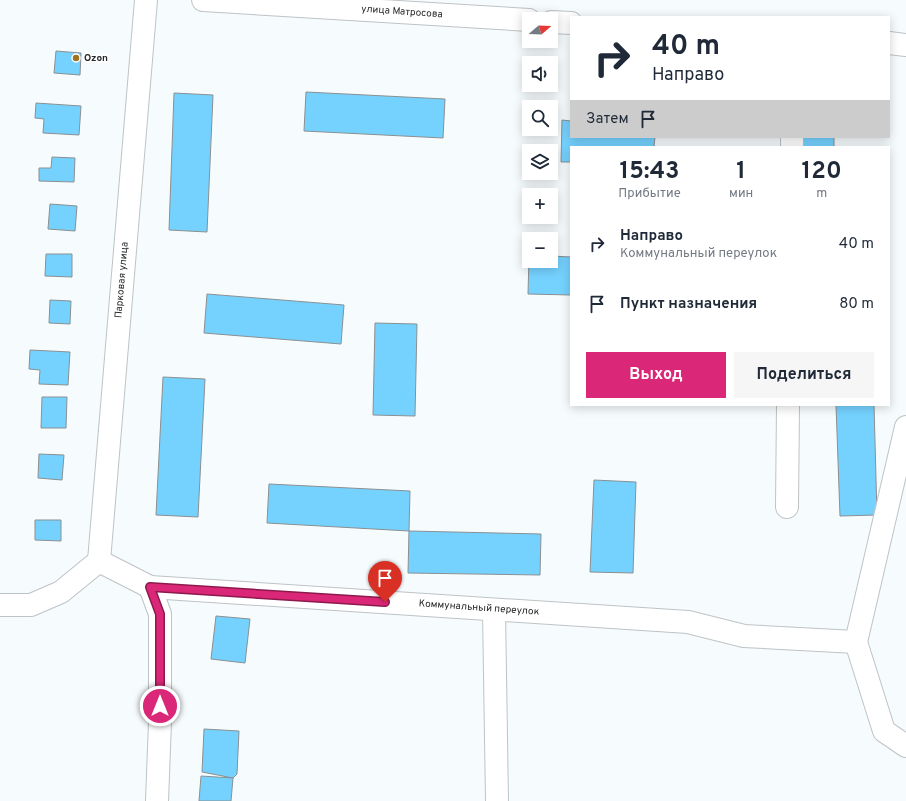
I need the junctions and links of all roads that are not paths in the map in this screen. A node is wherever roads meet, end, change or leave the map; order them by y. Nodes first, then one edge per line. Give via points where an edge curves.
1 (146, 0) edge
2 (203, 0) edge
3 (522, 20) edge
4 (558, 22) edge
5 (570, 23) edge
6 (890, 43) edge
7 (906, 45) edge
8 (788, 406) edge
9 (906, 427) edge
10 (787, 507) dead end
11 (99, 561) junction
12 (150, 587) junction
13 (0, 605) edge
14 (494, 610) junction
15 (856, 642) junction
16 (906, 746) edge
17 (157, 801) edge
18 (497, 801) edge

1 - 11 street, Парковая улица
2 - 3 street, улица Матросова
4 - 5 street
6 - 7 street
8 - 10 street
9 - 15 street
11 - 12 street, Коммунальный переулок
11 - 13 street via 61,592 31,605
12 - 14 street, Коммунальный переулок
12 - 17 street via 160,614
14 - 15 street, Коммунальный переулок via 688,622 744,636
14 - 18 street
15 - 16 street via 884,731

